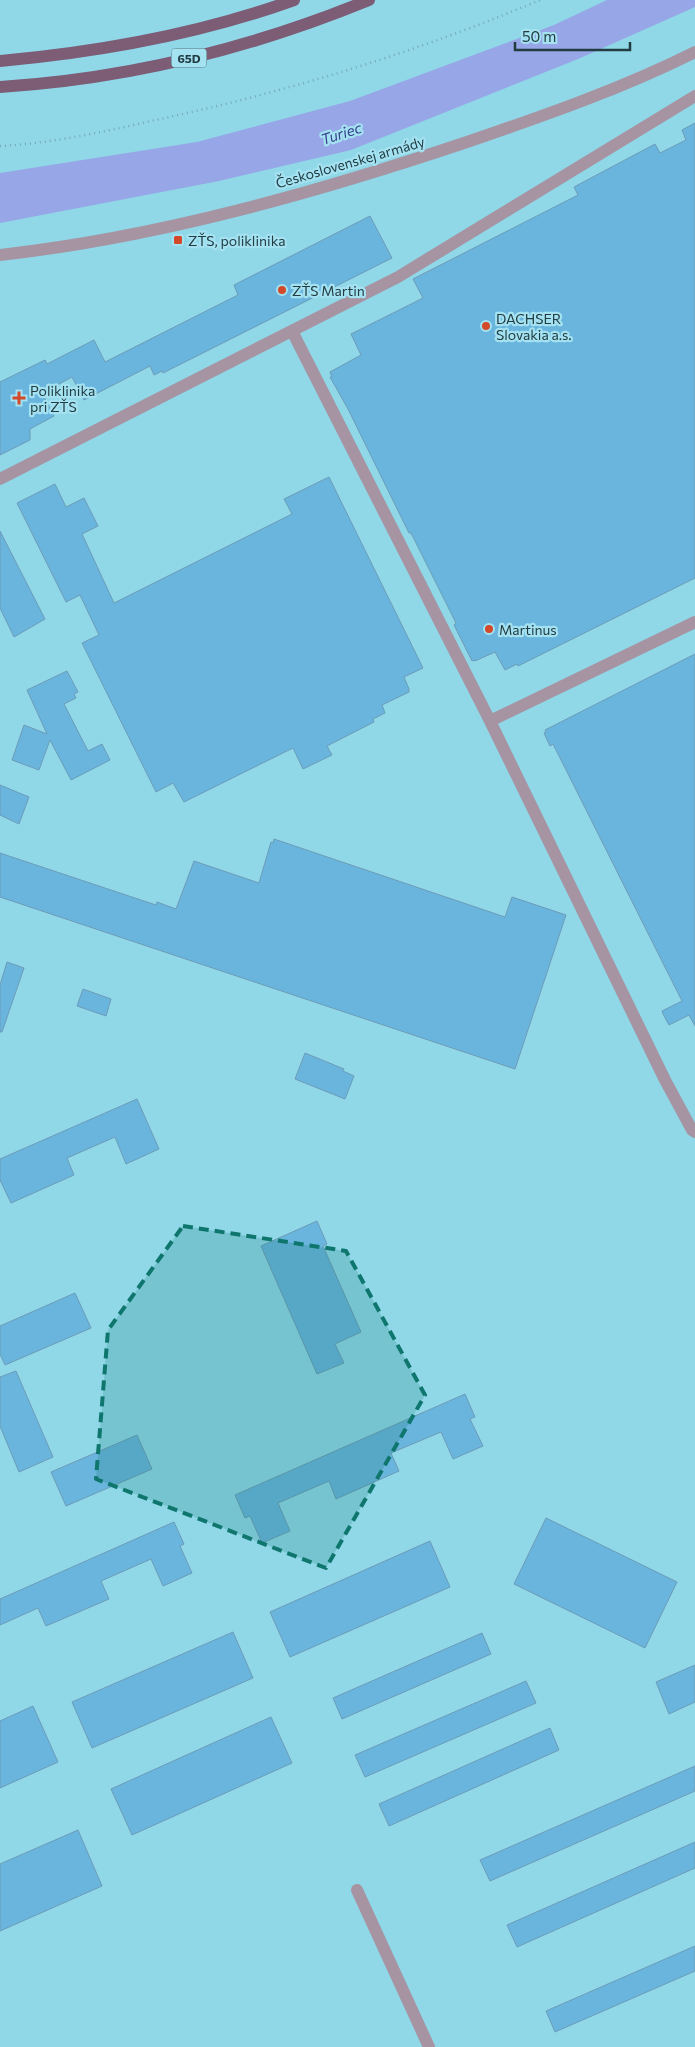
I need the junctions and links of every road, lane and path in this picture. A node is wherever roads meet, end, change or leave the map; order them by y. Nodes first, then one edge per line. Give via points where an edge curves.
1 (294, 0) edge
2 (369, 0) edge
3 (540, 0) edge
4 (695, 52) edge
5 (0, 61) edge
6 (1, 87) edge
7 (695, 96) edge
8 (0, 146) edge
9 (0, 255) edge
10 (292, 330) junction
11 (0, 479) edge
12 (695, 622) edge
13 (490, 721) junction
14 (695, 1132) edge
15 (357, 1890) dead end
16 (429, 2047) edge

1 - 5 main road, 65D via 162,38
2 - 6 main road, 65D via 279,34 193,57 115,73
3 - 8 path via 491,21 318,81 74,138
4 - 9 street, Československej armády via 542,116 405,163 316,189 189,221 58,248
7 - 10 street via 398,277
10 - 11 street
10 - 13 street
12 - 13 street
13 - 14 street via 665,1080
15 - 16 street

